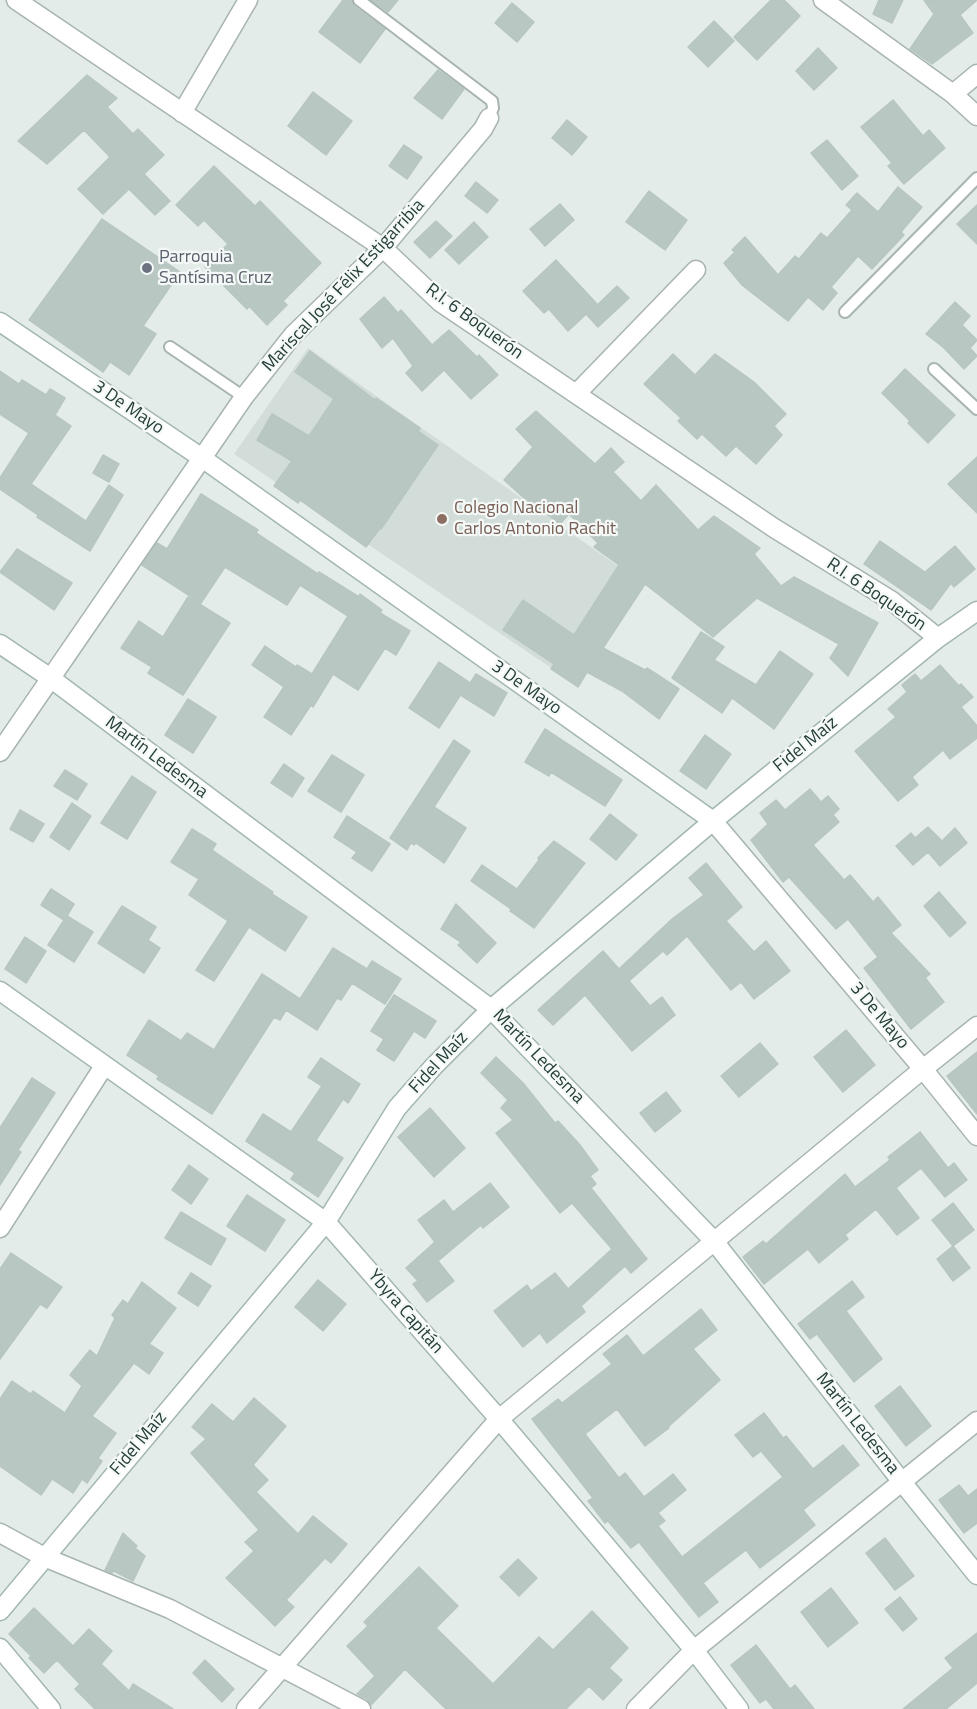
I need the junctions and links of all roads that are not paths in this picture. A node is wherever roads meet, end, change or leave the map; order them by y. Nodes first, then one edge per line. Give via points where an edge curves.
1 (16, 0) edge
2 (248, 0) edge
3 (359, 0) edge
4 (824, 0) edge
5 (977, 74) edge
6 (953, 94) junction
7 (182, 113) junction
8 (977, 116) edge
9 (489, 118) joint
10 (977, 178) edge
11 (383, 248) junction
12 (696, 270) dead end
13 (844, 312) dead end
14 (0, 322) edge
15 (170, 346) dead end
16 (934, 369) dead end
17 (576, 394) junction
18 (244, 397) junction
19 (977, 409) edge
20 (202, 458) junction
21 (975, 615) edge
22 (938, 638) junction
23 (0, 644) edge
24 (49, 677) junction
25 (0, 752) edge
26 (713, 821) junction
27 (0, 991) edge
28 (491, 1009) junction
29 (977, 1026) edge
30 (104, 1066) junction
31 (923, 1069) junction
32 (977, 1136) edge
33 (326, 1222) junction
34 (0, 1228) edge
35 (714, 1241) junction
36 (499, 1419) junction
37 (977, 1421) edge
38 (902, 1482) junction
39 (0, 1533) edge
40 (44, 1557) junction
41 (977, 1575) edge
42 (0, 1611) edge
43 (0, 1648) edge
44 (694, 1650) junction
45 (283, 1666) junction
46 (51, 1709) edge
47 (246, 1709) edge
48 (361, 1709) edge
49 (636, 1709) edge
50 (739, 1709) edge

1 - 7 street, R.I. 6 Boquerón
2 - 7 street
3 - 9 lane via 492,101
4 - 6 street
5 - 6 street
6 - 8 street
7 - 11 street, R.I. 6 Boquerón
9 - 11 street, Mariscal José Félix Estigarribia
10 - 13 lane
11 - 17 street, R.I. 6 Boquerón via 440,302
11 - 18 street, Mariscal José Félix Estigarribia via 294,335
12 - 17 street
14 - 20 street, 3 De Mayo
15 - 18 lane
16 - 19 lane
17 - 22 street, R.I. 6 Boquerón via 774,528 892,601
18 - 20 street, Mariscal José Félix Estigarribia
20 - 24 street, Mariscal José Félix Estigarribia
20 - 26 street, 3 De Mayo
21 - 22 street, Fidel Maíz
22 - 26 street, Fidel Maíz
23 - 24 street, Martín Ledesma
24 - 25 street, Mariscal José Félix Estigarribia
24 - 28 street, Martín Ledesma
26 - 28 street, Fidel Maíz
26 - 31 street, 3 De Mayo
27 - 30 street, Ybyra Capitán
28 - 33 street, Fidel Maíz via 397,1108
28 - 35 street, Martín Ledesma
29 - 31 street
30 - 33 street, Ybyra Capitán
30 - 34 street
31 - 32 street, 3 De Mayo
31 - 35 street
33 - 36 street, Ybyra Capitán
33 - 40 street, Fidel Maíz
35 - 36 street
35 - 38 street, Martín Ledesma
36 - 44 street, Ybyra Capitán
36 - 45 street
37 - 38 street
38 - 41 street, Martín Ledesma
38 - 44 street
39 - 40 street
40 - 42 street, Fidel Maíz
40 - 45 street via 170,1608
43 - 46 street
44 - 49 street
44 - 50 street, Ybyra Capitán
45 - 47 street
45 - 48 street

